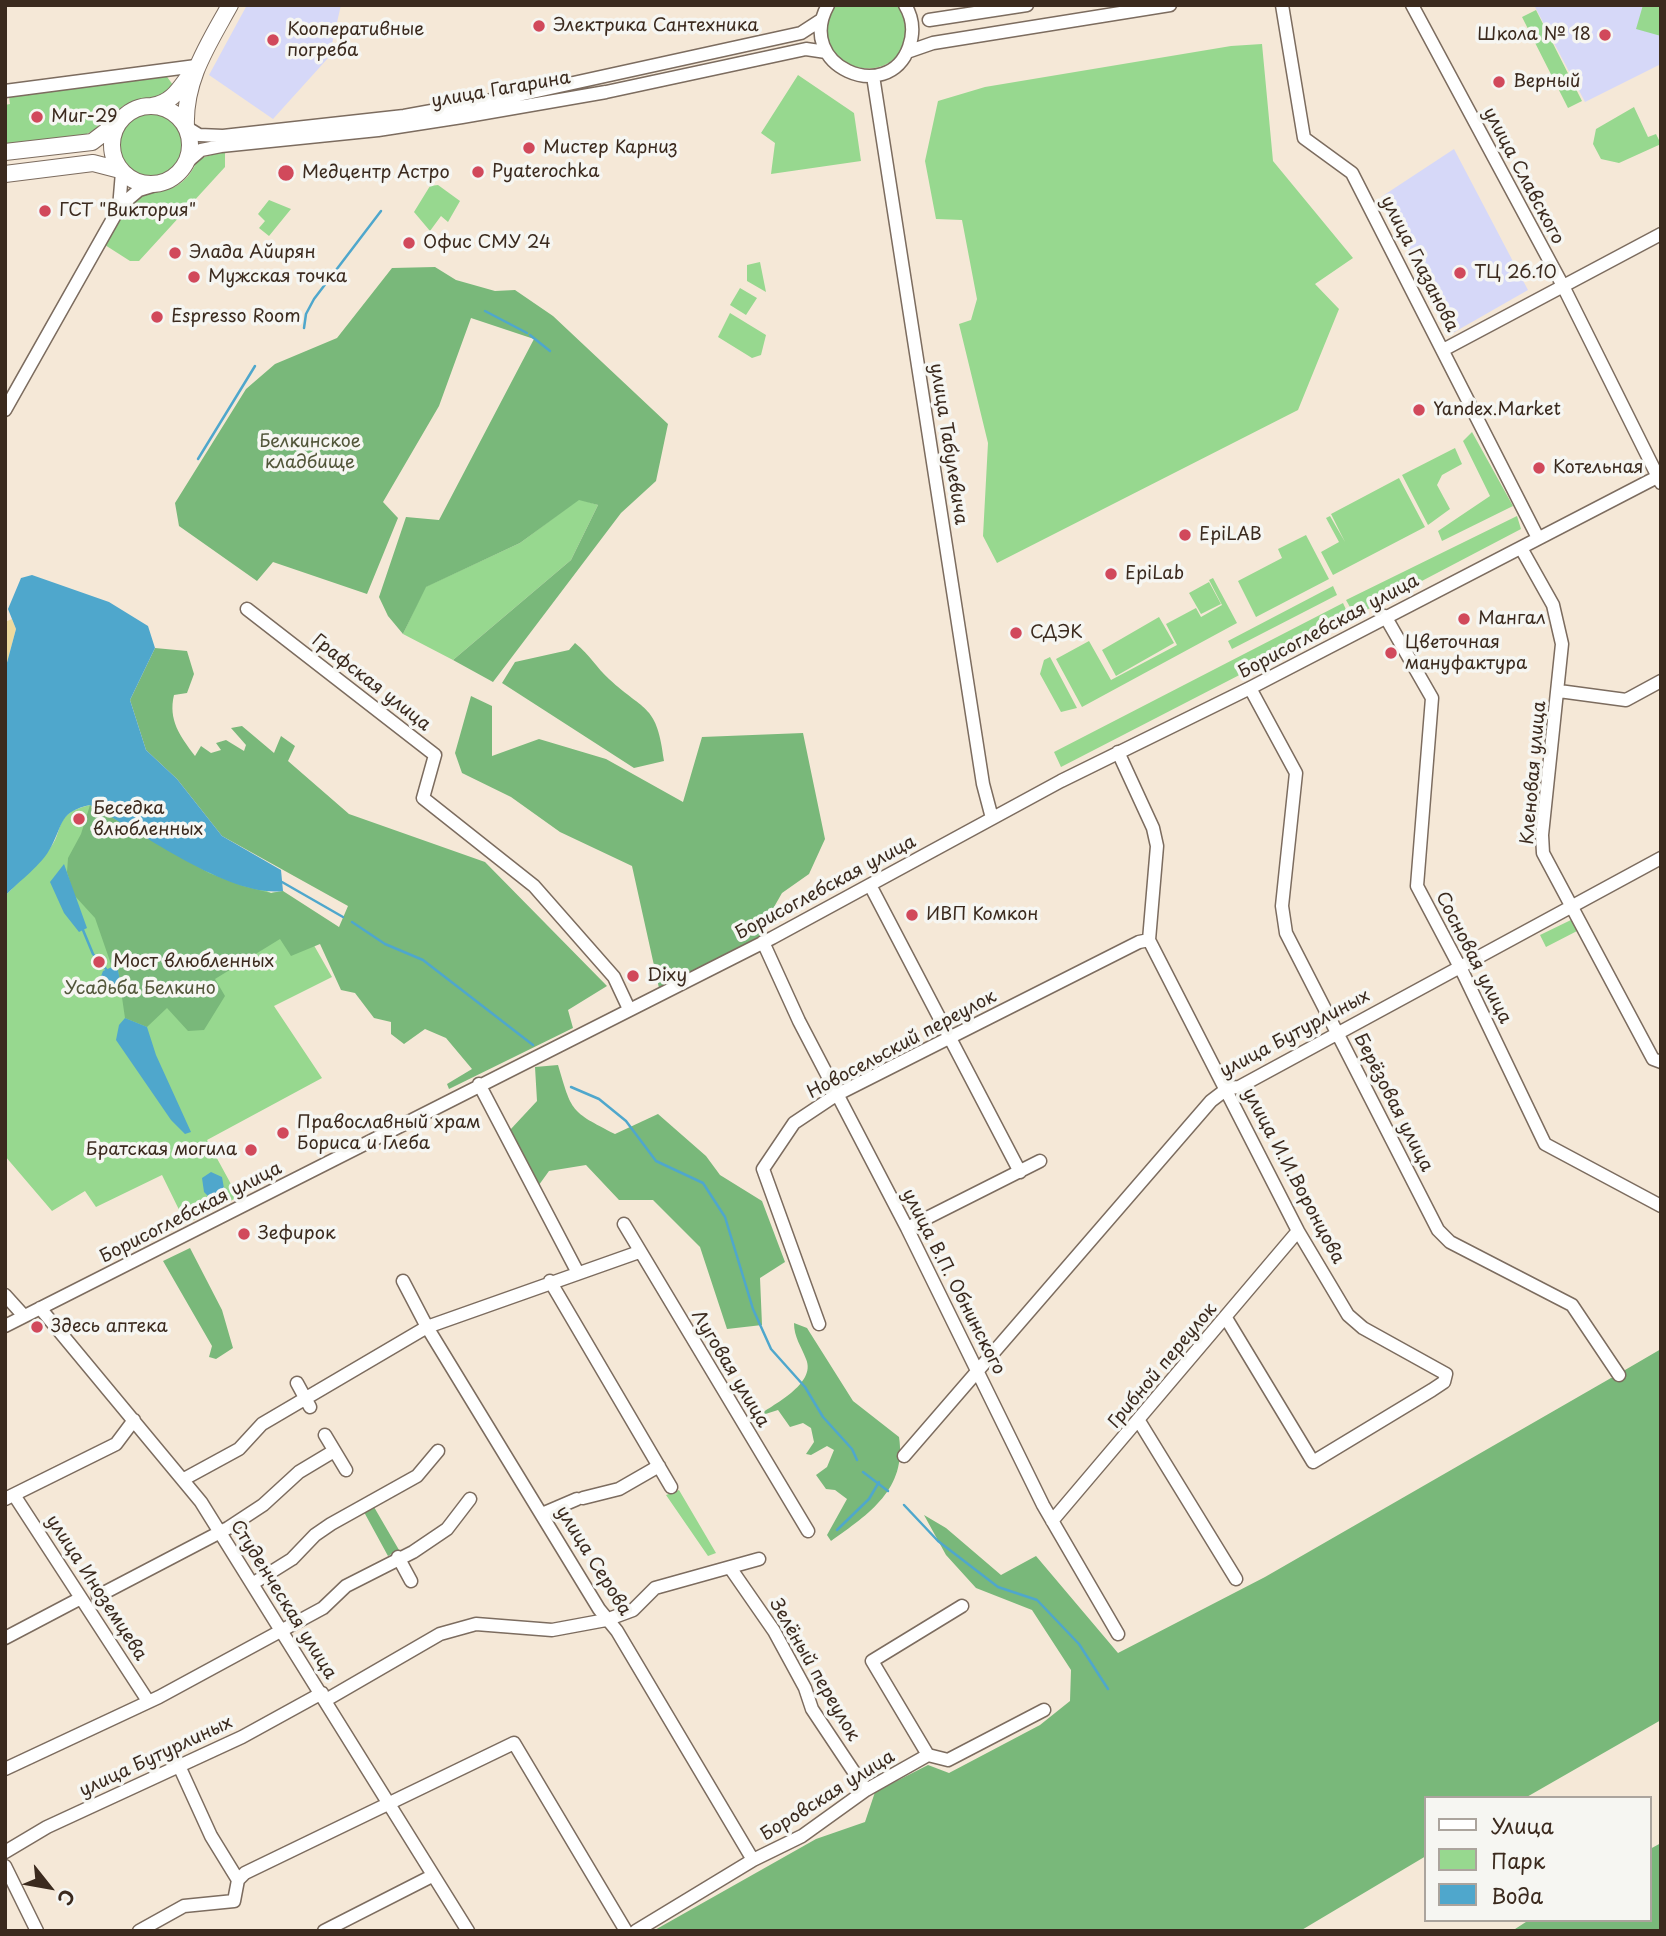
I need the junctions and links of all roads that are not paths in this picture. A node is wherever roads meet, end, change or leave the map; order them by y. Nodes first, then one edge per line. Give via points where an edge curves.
1 (230, 5) edge
2 (828, 5) edge
3 (905, 5) edge
4 (1027, 5) edge
5 (1170, 5) edge
6 (1412, 5) edge
7 (1283, 9) edge
8 (821, 20) junction
9 (929, 20) dead end
10 (826, 52) junction
11 (907, 52) junction
12 (197, 66) junction
13 (873, 76) junction
14 (5, 92) edge
15 (152, 106) junction
16 (121, 119) junction
17 (186, 127) junction
18 (5, 152) edge
19 (186, 163) junction
20 (121, 171) junction
21 (5, 174) edge
22 (162, 183) junction
23 (119, 208) junction
24 (1661, 234) edge
25 (1563, 286) junction
26 (1443, 350) junction
27 (5, 410) edge
28 (1660, 478) edge
29 (1538, 538) junction
30 (1521, 548) junction
31 (247, 609) dead end
32 (1385, 616) junction
33 (1661, 681) edge
34 (1250, 688) junction
35 (1559, 691) junction
36 (1118, 752) junction
37 (992, 818) junction
38 (1661, 858) edge
39 (870, 885) junction
40 (1570, 906) junction
41 (1149, 940) junction
42 (763, 942) junction
43 (1459, 965) junction
44 (629, 1009) junction
45 (1337, 1033) junction
46 (950, 1038) junction
47 (1661, 1062) edge
48 (479, 1084) junction
49 (1228, 1088) junction
50 (836, 1095) junction
51 (1040, 1161) dead end
52 (1020, 1172) junction
53 (1661, 1206) edge
54 (624, 1224) dead end
55 (907, 1228) junction
56 (1298, 1231) junction
57 (639, 1252) junction
58 (578, 1273) junction
59 (402, 1281) dead end
60 (550, 1281) junction
61 (5, 1295) edge
62 (40, 1308) junction
63 (23, 1316) junction
64 (1226, 1318) junction
65 (819, 1324) dead end
66 (5, 1326) edge
67 (427, 1327) junction
68 (978, 1370) junction
69 (1619, 1376) dead end
70 (297, 1383) dead end
71 (307, 1402) junction
72 (134, 1420) junction
73 (1139, 1421) junction
74 (325, 1435) dead end
75 (334, 1451) junction
76 (438, 1451) dead end
77 (904, 1456) dead end
78 (659, 1466) junction
79 (345, 1470) dead end
80 (184, 1479) junction
81 (671, 1487) dead end
82 (10, 1497) edge
83 (470, 1499) dead end
84 (542, 1514) junction
85 (1052, 1521) junction
86 (808, 1531) dead end
87 (220, 1533) junction
88 (398, 1558) junction
89 (759, 1559) dead end
90 (731, 1569) junction
91 (1237, 1579) dead end
92 (411, 1581) dead end
93 (252, 1584) junction
94 (98, 1596) dead end
95 (81, 1598) junction
96 (962, 1606) dead end
97 (606, 1620) junction
98 (281, 1632) junction
99 (1118, 1634) dead end
100 (5, 1638) edge
101 (324, 1697) junction
102 (148, 1701) junction
103 (1044, 1710) dead end
104 (928, 1755) junction
105 (180, 1768) junction
106 (5, 1769) edge
107 (866, 1790) junction
108 (388, 1806) junction
109 (5, 1852) edge
110 (753, 1860) junction
111 (5, 1866) edge
112 (432, 1876) junction
113 (238, 1880) junction
114 (37, 1931) edge
115 (139, 1931) edge
116 (324, 1931) edge
117 (468, 1931) edge
118 (625, 1931) edge
119 (636, 1931) edge

1 - 12 main road
2 - 8 street
3 - 11 street via 912,25
4 - 9 street
5 - 11 street via 933,43
6 - 25 street, улица Славского
7 - 26 street, улица Глазанова via 1304,138 1352,173
8 - 10 street
8 - 17 street, улица Гагарина via 802,33 567,86 404,116 223,136 199,135
10 - 13 street via 851,74
10 - 19 street, улица Гагарина via 806,50 606,92 402,126 221,146 201,150
11 - 13 street via 898,63
12 - 14 street
12 - 15 main road via 172,99
12 - 17 main road via 188,90
13 - 37 street, улица Табулевича via 983,784
15 - 16 main road
15 - 17 main road via 172,112
16 - 18 main road via 92,142
16 - 20 main road via 112,145
17 - 19 main road via 190,145
19 - 22 main road
20 - 21 main road via 93,163
20 - 22 main road via 139,183
20 - 23 street
22 - 23 street via 139,190
23 - 27 street
24 - 25 street
25 - 26 street
25 - 28 street, улица Славского
26 - 29 street, улица Глазанова
28 - 29 street, Борисоглебская улица
29 - 30 street, Борисоглебская улица
30 - 32 street, Борисоглебская улица
30 - 35 street, Кленовая улица via 1553,605 1562,644
31 - 44 street, Графская улица via 435,755 423,797 534,886 614,977
32 - 34 street, Борисоглебская улица
32 - 43 street, Сосновая улица via 1432,698 1417,886
33 - 35 street via 1626,700
34 - 36 street, Борисоглебская улица
34 - 45 street, Берёзовая улица via 1296,772 1282,906 1286,933
35 - 40 street, Кленовая улица via 1542,835 1543,853
36 - 37 street, Борисоглебская улица
36 - 41 street via 1157,846
37 - 39 street, Борисоглебская улица
38 - 40 street, улица Бутурлиных
39 - 42 street, Борисоглебская улица
39 - 46 street
40 - 43 street, улица Бутурлиных
40 - 47 street, Кленовая улица via 1653,1059
41 - 46 street, Новосельский переулок
41 - 49 street, улица И.И.Воронцова
42 - 44 street, Борисоглебская улица
42 - 50 street, улица В.П. Обнинского
43 - 45 street, улица Бутурлиных
43 - 53 street, Сосновая улица via 1545,1144
44 - 48 street, Борисоглебская улица
45 - 49 street, улица Бутурлиных via 1239,1087
45 - 69 street, Берёзовая улица via 1438,1230 1450,1242 1572,1305
46 - 50 street, Новосельский переулок
46 - 52 street
48 - 58 street
48 - 62 street, Борисоглебская улица
49 - 56 street, улица И.И.Воронцова
49 - 68 street, улица Бутурлиных via 1211,1101
50 - 55 street, улица В.П. Обнинского
50 - 65 street, Новосельский переулок via 794,1123 763,1169
51 - 52 street
52 - 55 street
54 - 57 street, Луговая улица
55 - 68 street, улица В.П. Обнинского
56 - 64 street, Грибной переулок
56 - 64 street, улица И.И.Воронцова via 1348,1315 1446,1374 1444,1382 1312,1462
57 - 58 street
57 - 86 street, Луговая улица
58 - 60 street
59 - 67 street, улица Серова
60 - 67 street
60 - 78 street
61 - 63 street
62 - 63 street, Борисоглебская улица
62 - 72 street, Студенческая улица
63 - 66 street, Борисоглебская улица
64 - 73 street, Грибной переулок
67 - 71 street
67 - 84 street, улица Серова
68 - 77 street, улица Бутурлиных
68 - 85 street, улица В.П. Обнинского
70 - 71 street
71 - 80 street via 262,1424 239,1449
72 - 80 street, Студенческая улица
72 - 82 street via 116,1444
73 - 85 street, Грибной переулок
73 - 91 street
74 - 75 street
75 - 79 street
75 - 87 street
76 - 93 street via 418,1476 363,1500 315,1535 292,1559
78 - 81 street
78 - 84 street via 619,1489
80 - 87 street, Студенческая улица
82 - 95 street, улица Иноземцева
83 - 88 street via 447,1529
84 - 97 street, улица Серова
85 - 99 street, улица В.П. Обнинского
87 - 93 street, Студенческая улица
87 - 94 street
88 - 92 street
88 - 98 street via 346,1586 323,1608
89 - 90 street, улица Бутурлиных
90 - 97 street, улица Бутурлиных via 655,1588 634,1610
90 - 107 street, Зелёный переулок via 774,1632 812,1709
93 - 98 street, Студенческая улица
95 - 100 street
95 - 102 street, улица Иноземцева
96 - 104 street via 872,1661
97 - 101 street, улица Бутурлиных via 552,1630 476,1624 455,1628
97 - 110 street, улица Серова via 617,1631
98 - 101 street, Студенческая улица
98 - 102 street
101 - 105 street, улица Бутурлиных
101 - 108 street, Студенческая улица
102 - 106 street
103 - 104 street, Боровская улица via 948,1760
104 - 107 street, Боровская улица
105 - 109 street, улица Бутурлиных
105 - 113 street via 211,1836
107 - 110 street, Боровская улица via 802,1836
108 - 112 street, Студенческая улица
108 - 113 street
108 - 118 street via 514,1744
110 - 119 street, Боровская улица
111 - 114 street
112 - 116 street
112 - 117 street, Студенческая улица
113 - 115 street via 234,1901 184,1906

